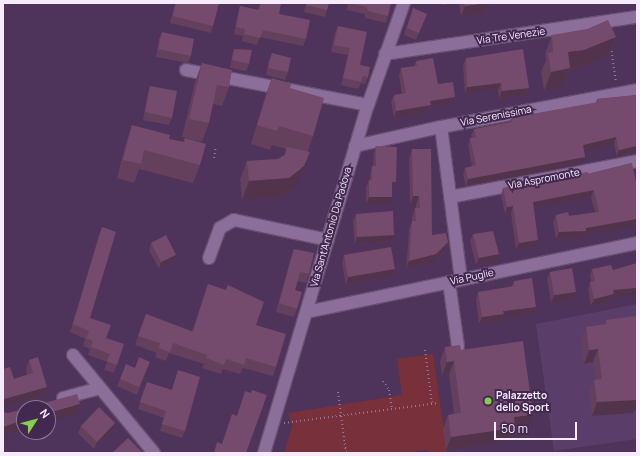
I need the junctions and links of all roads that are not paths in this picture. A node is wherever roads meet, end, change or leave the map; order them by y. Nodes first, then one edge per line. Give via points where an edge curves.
1 (404, 3) edge
2 (637, 17) edge
3 (385, 54) junction
4 (186, 70) dead end
5 (637, 90) edge
6 (368, 105) junction
7 (441, 127) junction
8 (356, 146) junction
9 (637, 161) edge
10 (450, 197) junction
11 (328, 240) junction
12 (637, 243) edge
13 (209, 258) dead end
14 (461, 279) junction
15 (449, 282) junction
16 (306, 312) junction
17 (458, 346) edge
18 (73, 355) dead end
19 (100, 388) junction
20 (56, 400) edge
21 (154, 453) edge
22 (264, 453) edge

1 - 3 street, Via Sant'Antonio Da Padova
2 - 3 street, Via Tre Venezie
3 - 6 street, Via Sant'Antonio Da Padova
4 - 6 street
5 - 7 street, Via Serenissima
6 - 8 street, Via Sant'Antonio Da Padova
7 - 8 street, Via Serenissima
7 - 10 street
8 - 11 street, Via Sant'Antonio Da Padova
9 - 10 street, Via Aspromonte
10 - 14 street
11 - 13 street via 234,220 220,228
11 - 16 street, Via Sant'Antonio Da Padova
12 - 14 street, Via Puglie
14 - 15 street, Via Puglie
15 - 16 street, Via Puglie
15 - 17 street
16 - 22 street, Via Sant'Antonio Da Padova
18 - 19 street
19 - 20 street
19 - 21 street

